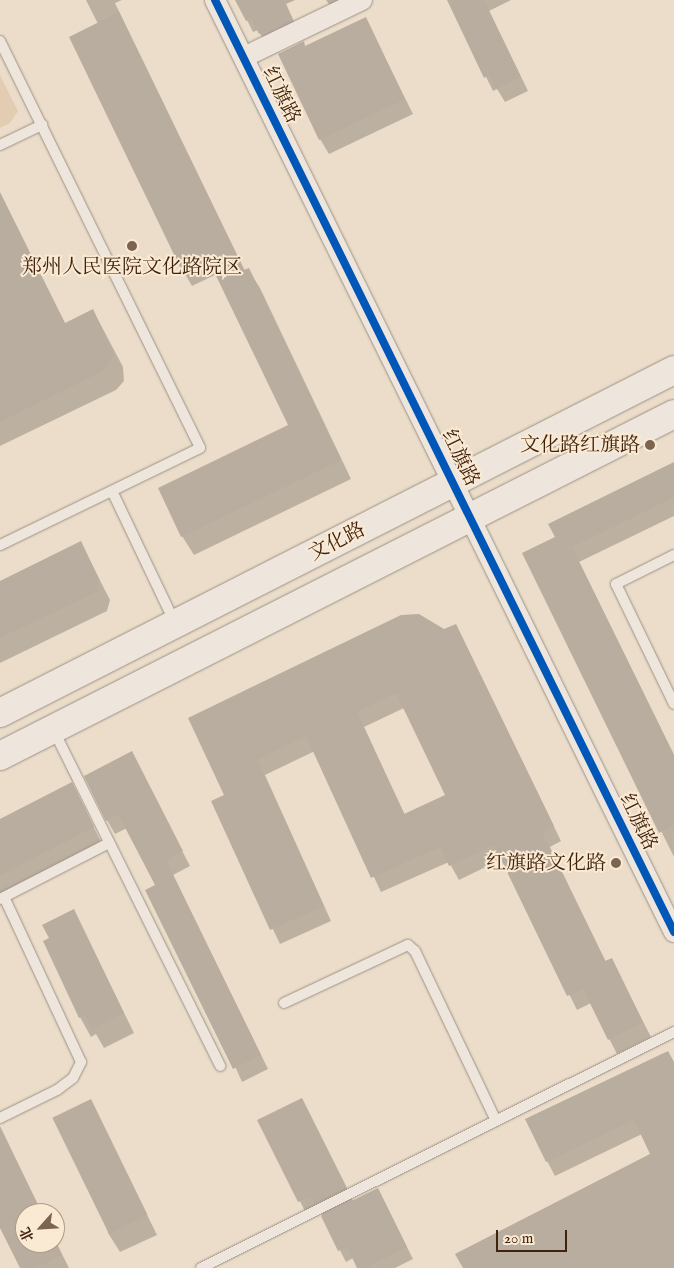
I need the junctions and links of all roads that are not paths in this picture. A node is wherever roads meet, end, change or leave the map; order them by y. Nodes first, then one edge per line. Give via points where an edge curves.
1 (215, 0) edge
2 (362, 0) edge
3 (0, 41) edge
4 (244, 57) junction
5 (42, 125) junction
6 (0, 145) edge
7 (674, 370) edge
8 (674, 414) edge
9 (454, 482) junction
10 (112, 491) junction
11 (471, 517) junction
12 (0, 544) edge
13 (674, 555) edge
14 (176, 624) junction
15 (674, 704) edge
16 (0, 713) edge
17 (53, 730) junction
18 (0, 756) edge
19 (109, 843) junction
20 (2, 898) edge
21 (674, 932) edge
22 (284, 1003) dead end
23 (674, 1032) edge
24 (220, 1066) dead end
25 (0, 1118) edge
26 (496, 1121) junction
27 (201, 1268) edge

1 - 4 street, 红旗路
2 - 4 street
3 - 5 lane
4 - 9 street, 红旗路
5 - 6 lane
5 - 10 lane via 200,448
7 - 9 main road, 文化路
8 - 11 main road, 文化路
9 - 11 street, 红旗路
9 - 14 main road, 文化路
10 - 12 lane
10 - 14 lane
11 - 17 main road, 文化路
11 - 21 street, 红旗路
13 - 15 lane via 616,584
14 - 16 main road, 文化路
17 - 18 main road, 文化路
17 - 19 lane
19 - 20 lane
19 - 24 lane
20 - 25 lane via 81,1062 73,1078 57,1090
22 - 26 lane via 408,945 415,951
23 - 26 lane
26 - 27 lane

